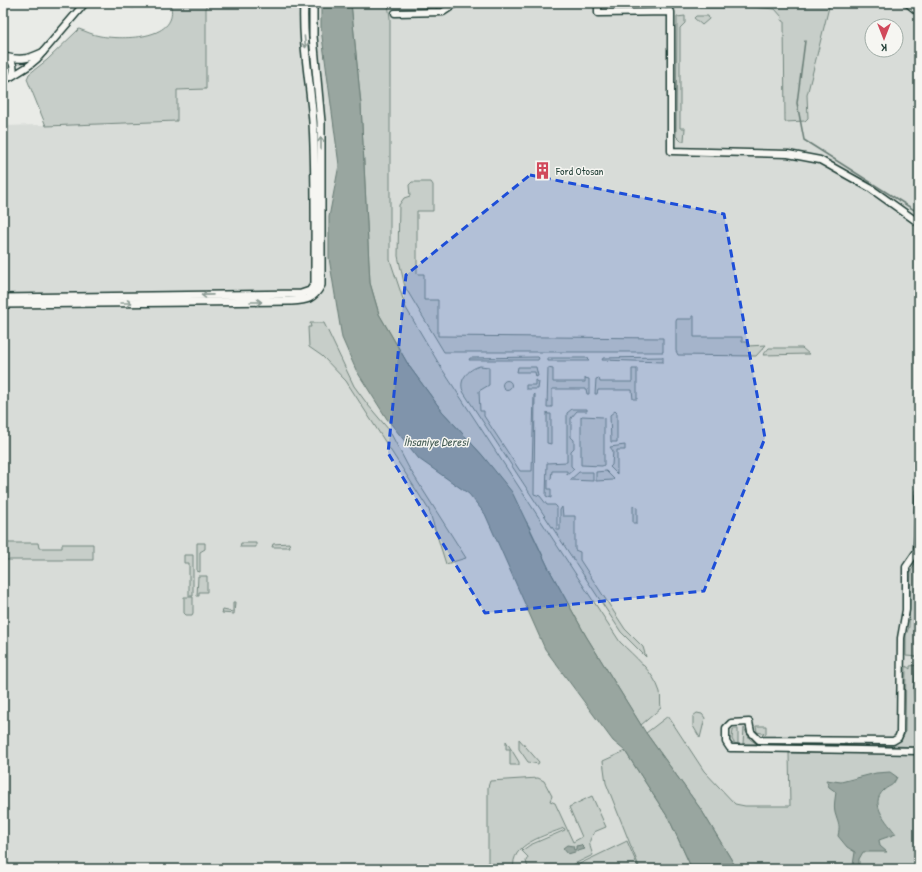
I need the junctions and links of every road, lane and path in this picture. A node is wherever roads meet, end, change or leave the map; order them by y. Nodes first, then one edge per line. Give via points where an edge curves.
1 (86, 3) edge
2 (304, 3) edge
3 (313, 3) edge
4 (452, 3) edge
5 (598, 3) edge
6 (908, 3) edge
7 (914, 3) edge
8 (919, 7) edge
9 (919, 12) edge
10 (395, 13) dead end
11 (43, 52) junction
12 (5, 56) edge
13 (12, 76) junction
14 (4, 82) edge
15 (919, 224) edge
16 (3, 298) edge
17 (3, 304) edge
18 (919, 492) edge
19 (917, 750) edge

1 - 11 street
2 -> 16 main road via 316,199 315,284 310,291 301,294
17 -> 3 main road via 290,301 305,300 316,295 321,285 320,122 312,36
4 - 10 street via 452,6 443,12
5 - 15 street via 598,13 671,12 671,151 788,154 820,160 870,188
6 - 9 main road
7 - 8 main road
11 - 12 street via 19,60
11 - 13 street via 26,69
12 - 13 street via 13,63
13 - 14 street
18 - 19 street via 917,551 906,567 906,610 901,638 898,738 759,740 751,732 749,722 731,723 726,728 726,742 730,748

